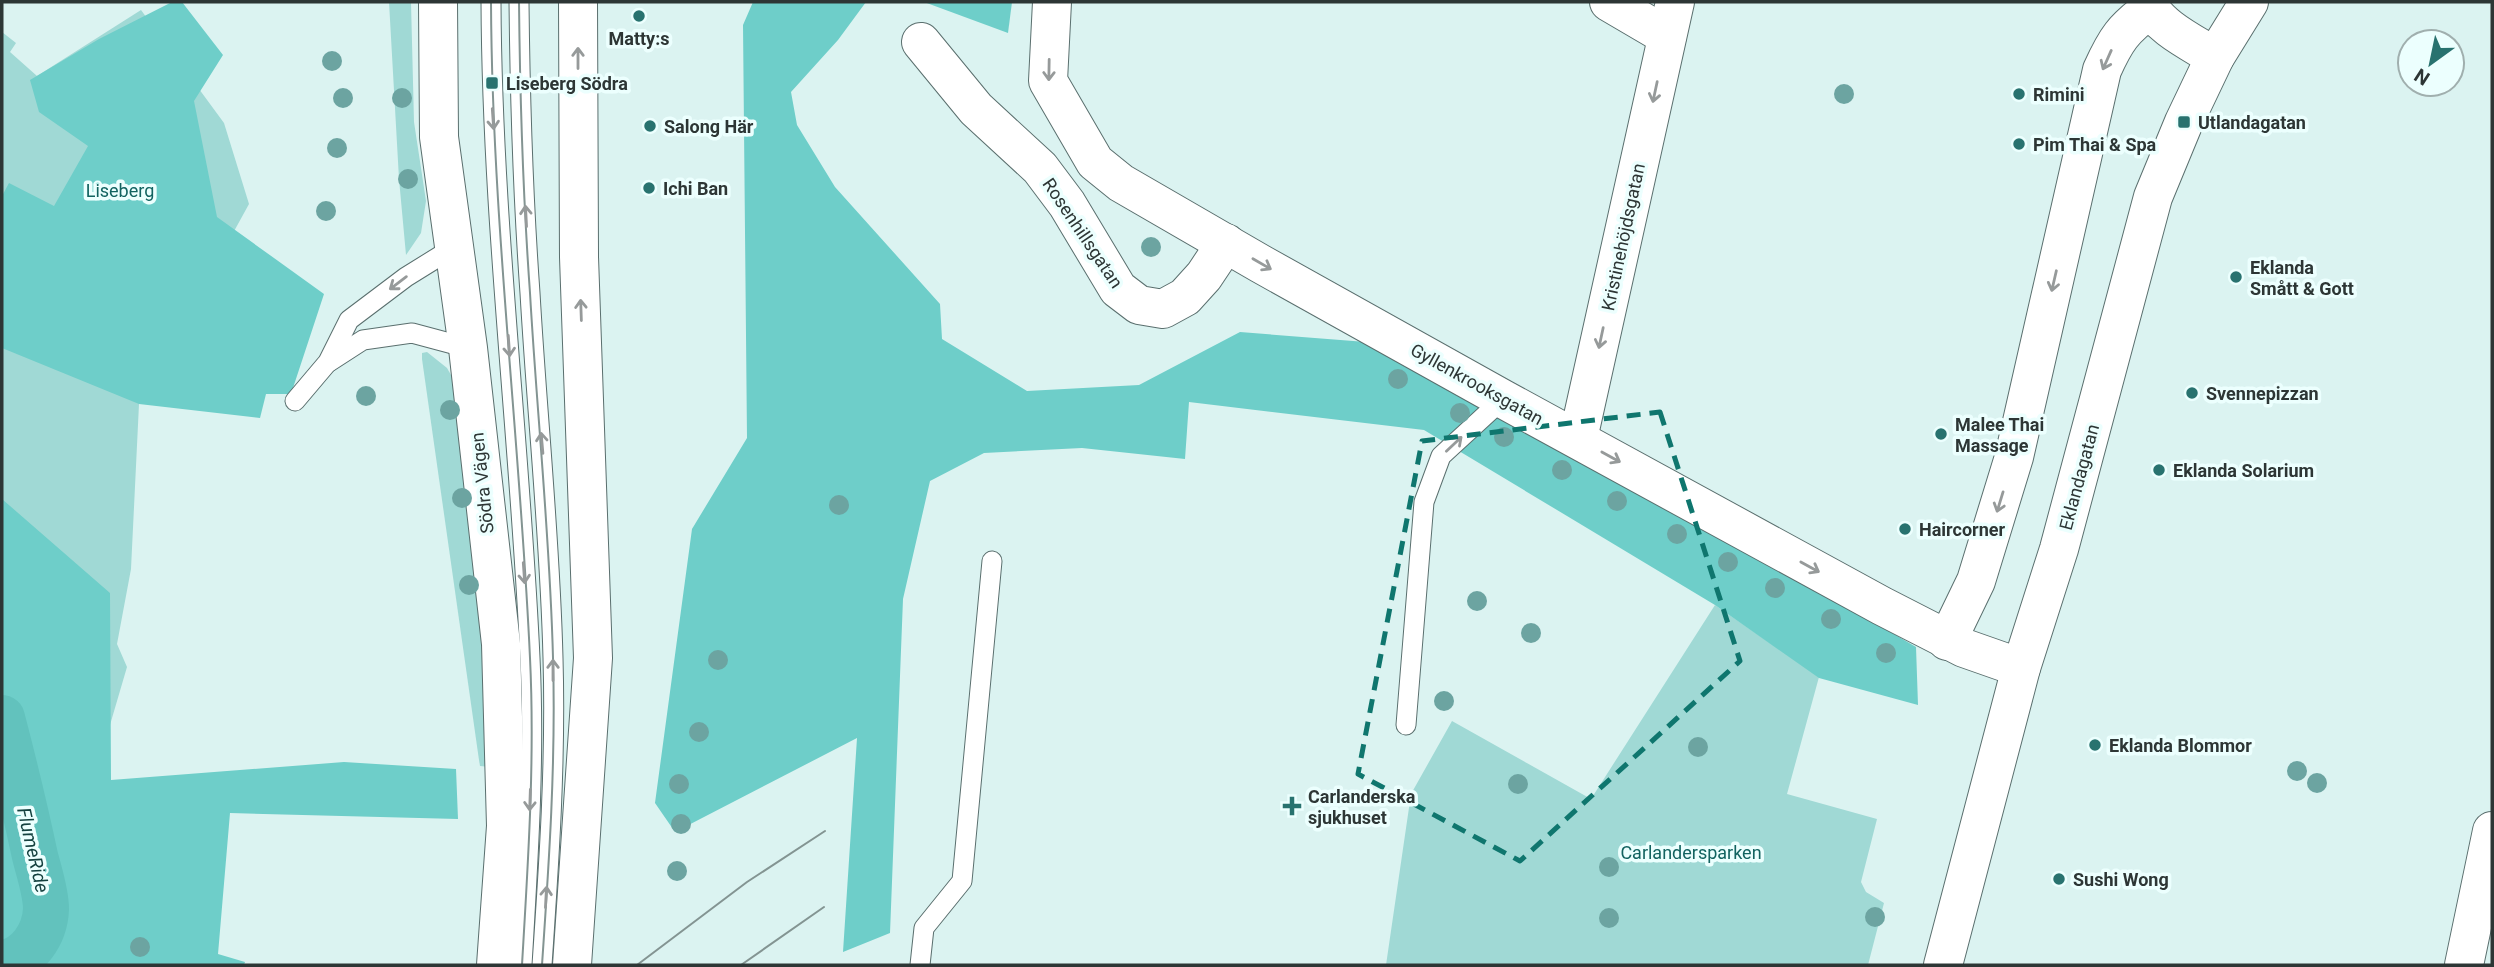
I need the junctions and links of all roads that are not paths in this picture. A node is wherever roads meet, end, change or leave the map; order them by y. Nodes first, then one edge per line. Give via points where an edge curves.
1 (438, 2) edge
2 (491, 2) edge
3 (519, 2) edge
4 (578, 2) edge
5 (1052, 2) edge
6 (1609, 2) edge
7 (2249, 2) edge
8 (2149, 5) edge
9 (1671, 19) edge
10 (921, 42) dead end
11 (2215, 57) junction
12 (1226, 243) junction
13 (456, 246) junction
14 (468, 348) junction
15 (328, 362) junction
16 (1503, 399) junction
17 (295, 401) dead end
18 (1578, 439) junction
19 (992, 561) dead end
20 (1947, 641) junction
21 (2021, 668) junction
22 (1406, 725) dead end
23 (2492, 831) edge
24 (496, 965) edge
25 (522, 965) edge
26 (542, 965) edge
27 (572, 965) edge
28 (920, 965) edge
29 (1943, 965) edge
30 (2464, 965) edge

1 - 13 street, Södra Vägen via 439,137
2 -> 25 lane via 493,113 530,660
26 -> 3 lane via 552,795 553,659 527,255
27 -> 4 street via 593,658 579,257
5 -> 12 street, Gyllenkrooksgatan via 1048,81 1095,162 1121,183
6 - 9 street, Kristinehöjdsgatan
7 - 11 street, Eklandagatan
8 - 11 street via 2164,23
8 -> 20 street via 2116,41 2102,70 2014,457 1976,581
9 -> 18 street, Kristinehöjdsgatan
10 - 12 street, Rosenhillsgatan via 976,108 1040,168 1118,289 1139,305 1163,309 1185,297
11 - 21 street, Eklandagatan via 2153,197 2059,549
12 -> 16 street, Gyllenkrooksgatan
13 - 14 street, Södra Vägen
13 -> 15 lane via 349,320
14 - 15 lane via 412,333 363,340
14 - 24 street, Södra Vägen via 501,644 506,826
15 - 17 lane
16 - 18 street, Gyllenkrooksgatan
22 -> 16 lane via 1424,502 1441,456
18 -> 20 street, Gyllenkrooksgatan
19 - 28 lane via 962,881 923,928
20 - 21 street, Gyllenkrooksgatan
21 - 29 street, Eklandagatan
23 - 30 street

